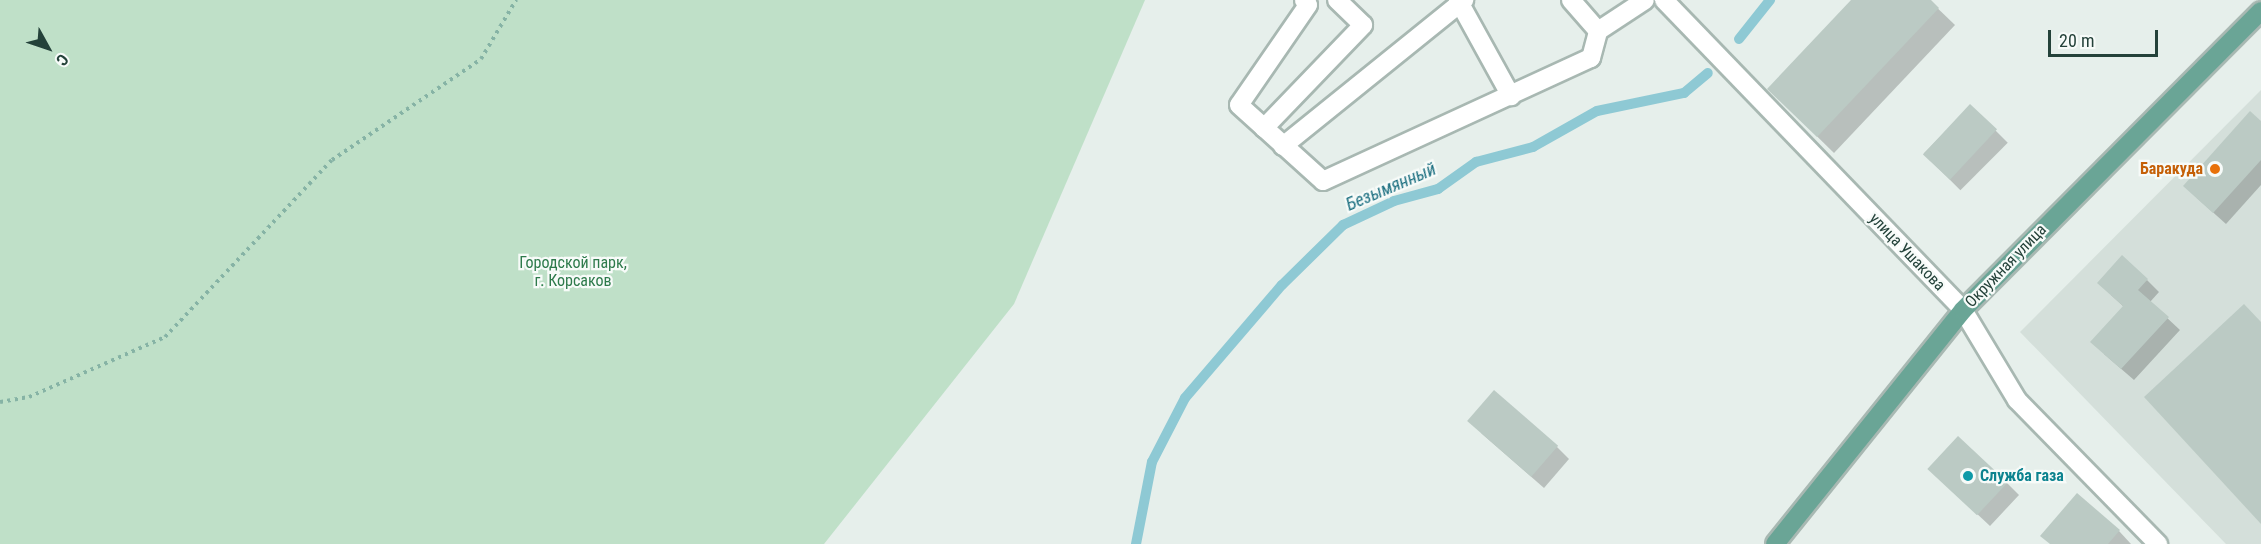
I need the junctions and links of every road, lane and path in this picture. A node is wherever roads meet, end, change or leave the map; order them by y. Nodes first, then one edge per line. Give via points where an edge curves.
1 (516, 0) edge
2 (1304, 0) edge
3 (1337, 0) edge
4 (1571, 0) edge
5 (1645, 0) edge
6 (1664, 0) edge
7 (1461, 1) edge
8 (2261, 11) edge
9 (1598, 31) junction
10 (1512, 96) junction
11 (1264, 128) junction
12 (1283, 146) junction
13 (1963, 310) junction
14 (0, 402) edge
15 (1775, 544) edge
16 (2158, 544) edge

1 - 14 path via 481,58 332,160 165,337 29,397
2 - 11 street via 1308,5 1239,105
3 - 11 street via 1363,25
4 - 9 street
5 - 9 street
6 - 13 street, улица Ушакова
7 - 10 street
7 - 12 street
8 - 13 main road, Окружная улица
9 - 10 street via 1591,58
10 - 12 street via 1323,181
11 - 12 street
13 - 15 main road, Окружная улица
13 - 16 street, улица Ушакова via 2017,400

